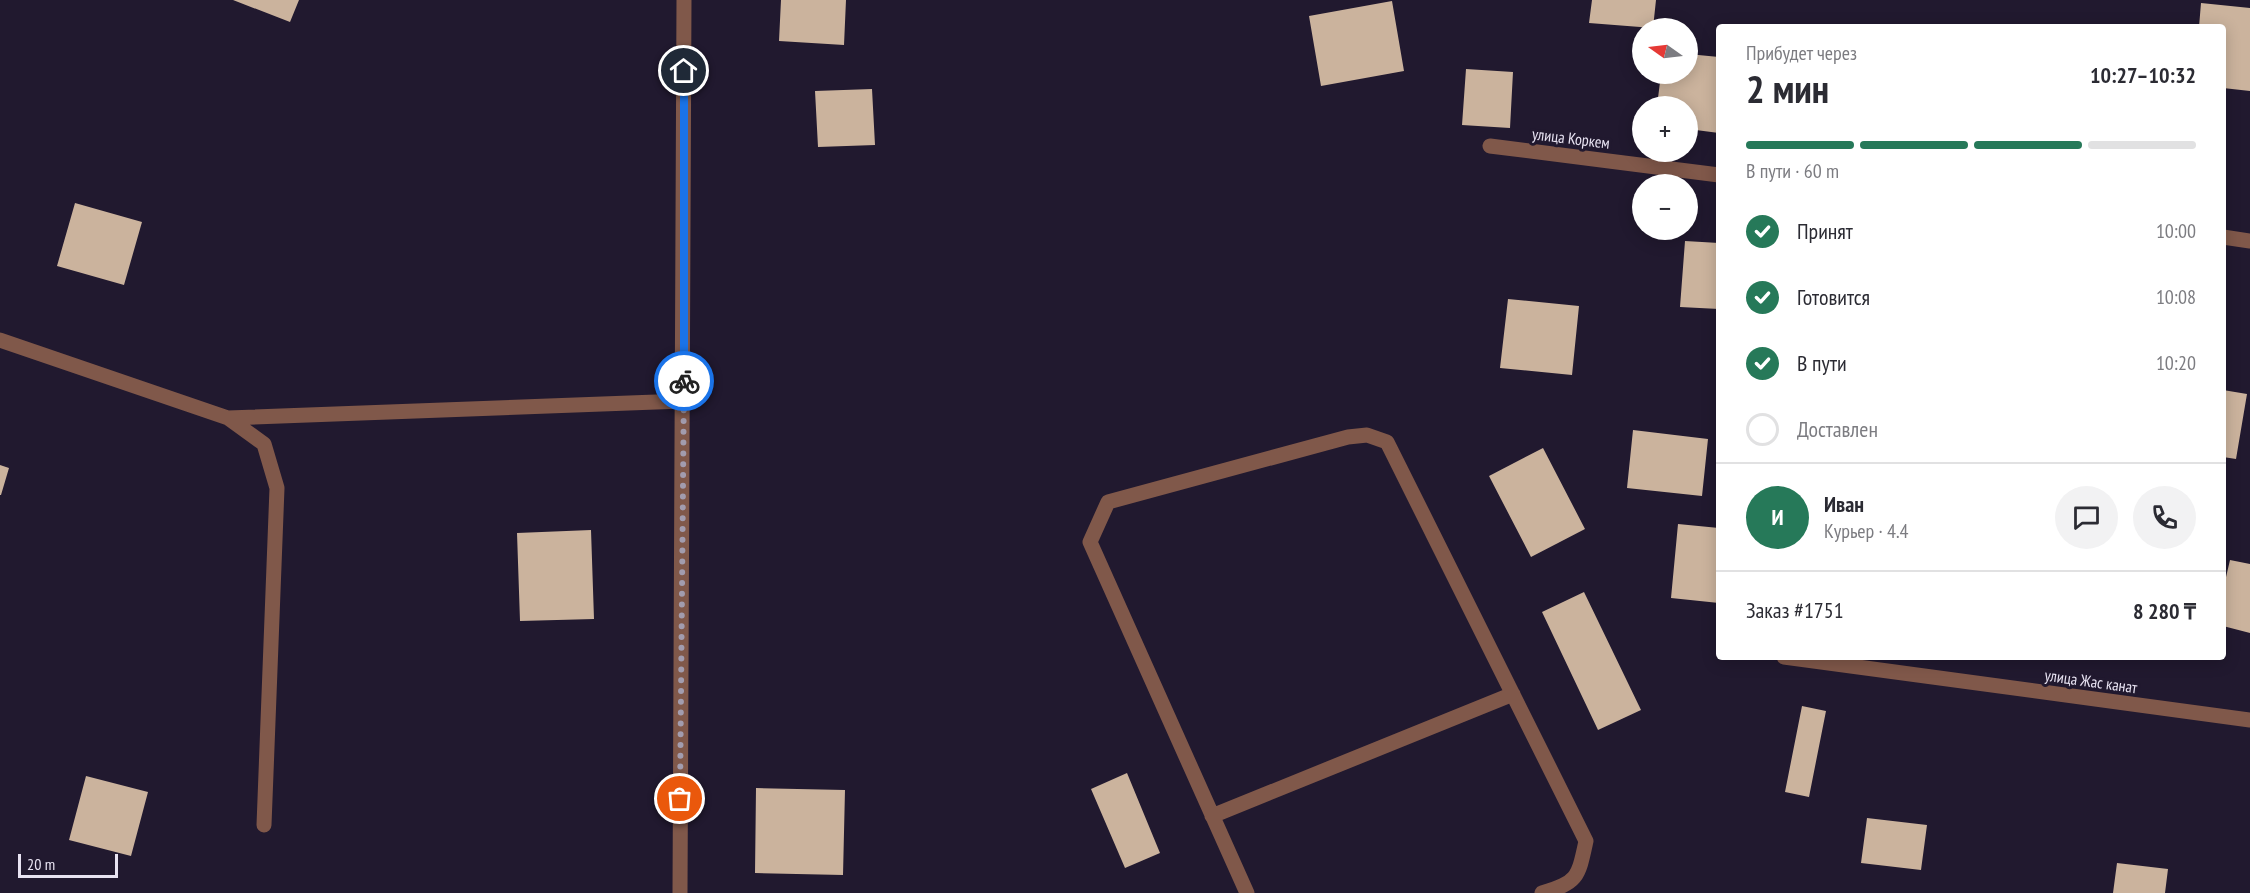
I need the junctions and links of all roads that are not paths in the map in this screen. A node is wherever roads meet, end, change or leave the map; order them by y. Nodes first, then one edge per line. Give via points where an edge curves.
1 (684, 0) edge
2 (1490, 146) dead end
3 (1716, 175) edge
4 (2226, 237) edge
5 (2250, 240) edge
6 (0, 340) edge
7 (684, 401) junction
8 (228, 418) junction
9 (1806, 660) edge
10 (1513, 694) junction
11 (2250, 720) edge
12 (1212, 816) junction
13 (264, 825) dead end
14 (680, 893) edge
15 (1247, 893) edge
16 (1542, 893) edge

1 - 7 street
2 - 3 street, улица Коркем
4 - 5 street
6 - 8 street
7 - 8 street
7 - 14 street
8 - 13 street via 264,444 277,488
9 - 11 street, улица Жас канат
10 - 12 street
10 - 12 street via 1388,442 1367,435 1348,436 1108,502 1090,542
10 - 16 street via 1586,841 1581,866 1569,885
12 - 15 street

